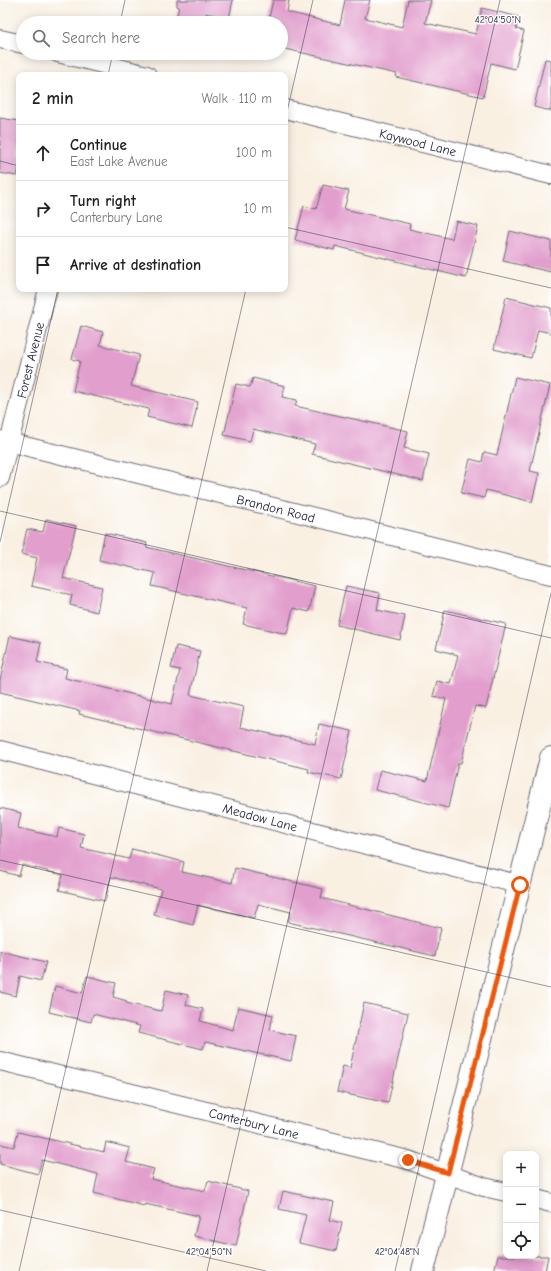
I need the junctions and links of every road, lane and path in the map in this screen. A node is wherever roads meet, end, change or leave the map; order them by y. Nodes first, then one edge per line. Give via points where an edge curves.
1 (0, 39) edge
2 (16, 42) edge
3 (77, 60) edge
4 (105, 70) edge
5 (122, 72) edge
6 (288, 110) edge
7 (551, 174) edge
8 (47, 292) edge
9 (4, 441) edge
10 (0, 478) edge
11 (551, 575) edge
12 (0, 750) edge
13 (551, 758) edge
14 (520, 885) junction
15 (0, 1060) edge
16 (448, 1173) junction
17 (503, 1191) edge
18 (539, 1200) edge
19 (551, 1203) edge
20 (423, 1271) edge

1 - 2 street
3 - 4 street
4 - 5 street
6 - 7 street, Kaywood Lane
8 - 9 street, Forest Avenue
9 - 10 street, Forest Avenue
9 - 11 street, Brandon Road
12 - 14 street, Meadow Lane
13 - 14 main road
14 - 16 main road
15 - 16 street, Canterbury Lane via 408,1160
16 - 17 street, Canterbury Lane
16 - 20 main road
18 - 19 street

